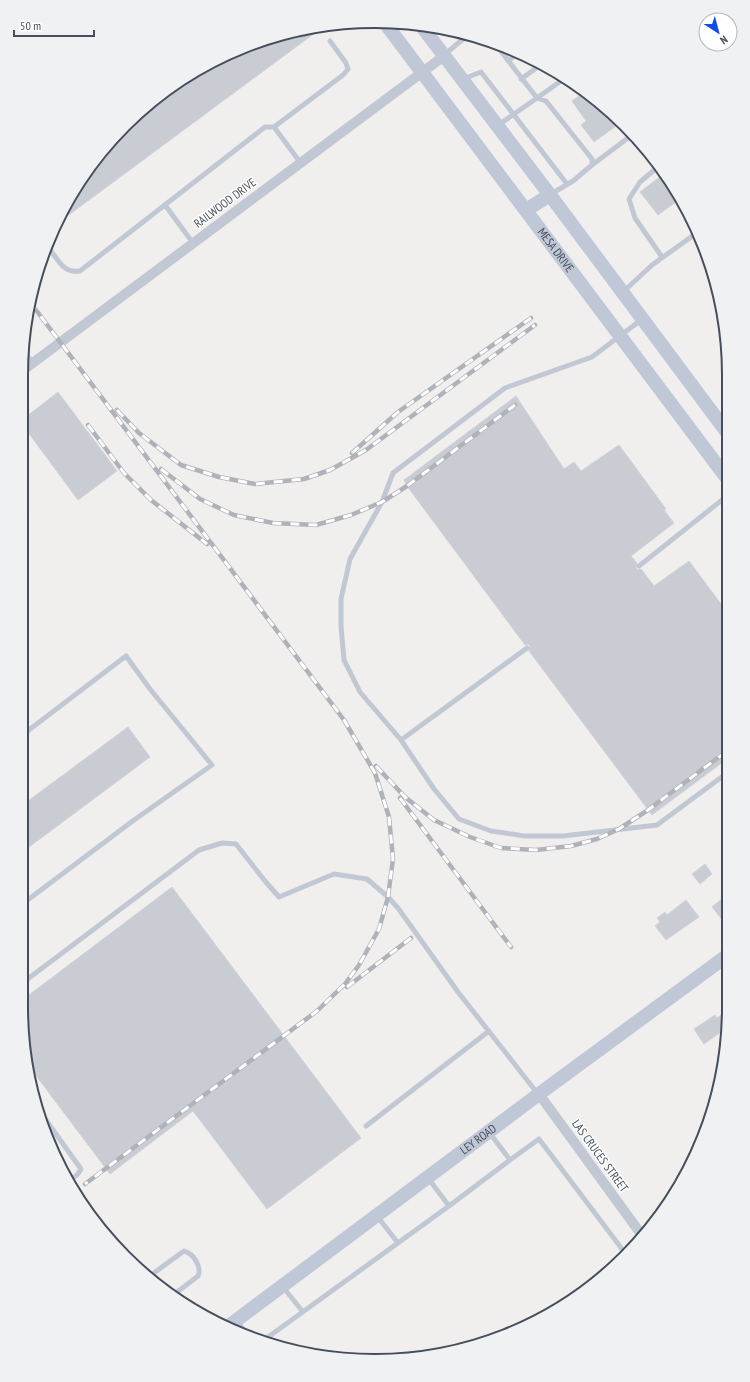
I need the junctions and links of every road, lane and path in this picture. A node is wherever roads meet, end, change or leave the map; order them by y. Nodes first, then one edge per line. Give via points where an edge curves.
1 (389, 29) edge
2 (426, 32) edge
3 (463, 40) edge
4 (330, 41) dead end
5 (501, 51) edge
6 (444, 56) junction
7 (513, 57) edge
8 (508, 61) junction
9 (536, 68) edge
10 (421, 72) junction
11 (522, 79) junction
12 (462, 80) junction
13 (560, 81) edge
14 (537, 98) junction
15 (513, 114) junction
16 (498, 126) junction
17 (274, 127) junction
18 (628, 138) edge
19 (300, 162) junction
20 (592, 165) junction
21 (655, 170) edge
22 (568, 184) junction
23 (550, 195) junction
24 (165, 205) junction
25 (526, 210) junction
26 (693, 236) edge
27 (193, 243) junction
28 (51, 251) edge
29 (662, 257) junction
30 (623, 293) junction
31 (642, 319) junction
32 (621, 336) junction
33 (29, 357) edge
34 (33, 363) junction
35 (28, 366) edge
36 (722, 426) edge
37 (722, 472) edge
38 (722, 499) edge
39 (639, 566) dead end
40 (527, 648) dead end
41 (28, 731) edge
42 (401, 740) junction
43 (722, 777) edge
44 (28, 900) edge
45 (722, 959) edge
46 (28, 979) edge
47 (489, 1031) junction
48 (539, 1094) junction
49 (47, 1121) edge
50 (366, 1126) dead end
51 (489, 1132) junction
52 (510, 1160) junction
53 (73, 1178) edge
54 (427, 1178) junction
55 (449, 1206) junction
56 (376, 1215) junction
57 (639, 1232) edge
58 (398, 1243) junction
59 (622, 1250) edge
60 (153, 1273) edge
61 (282, 1286) junction
62 (177, 1292) edge
63 (303, 1312) junction
64 (233, 1322) edge
65 (268, 1337) edge

1 - 10 main road, MESA DRIVE
2 - 6 main road
3 - 6 lane
4 - 17 lane via 348,69
5 - 8 lane
6 - 10 street, RAILWOOD DRIVE
6 - 12 main road
7 - 8 lane
8 - 11 lane
9 - 11 lane
10 - 19 street, RAILWOOD DRIVE
10 - 25 main road, MESA DRIVE
11 - 14 lane
12 - 15 lane via 481,72
12 - 16 main road
13 - 14 lane
14 - 15 lane
14 - 20 lane via 546,101 592,159
15 - 16 lane
15 - 22 lane
16 - 23 main road
17 - 19 lane
17 - 24 lane via 265,127
18 - 20 lane
19 - 27 street, RAILWOOD DRIVE
20 - 22 lane
21 - 29 lane via 640,182 629,199 635,218
22 - 23 lane
23 - 25 main road
23 - 30 main road
24 - 27 lane
24 - 28 lane via 80,271 66,270
25 - 32 main road, MESA DRIVE
26 - 29 lane
27 - 34 street, RAILWOOD DRIVE
29 - 30 lane
30 - 31 main road
31 - 32 lane
31 - 36 main road
32 - 37 main road, MESA DRIVE
32 - 42 lane via 592,357 505,388 392,473 382,502 350,559 341,599 341,626 344,660 360,692
33 - 34 lane
34 - 35 street, RAILWOOD DRIVE
38 - 39 lane
40 - 42 lane
41 - 44 lane via 126,656 212,765
42 - 43 lane via 434,789 459,819 491,831 525,836 563,836 657,825
45 - 48 main road, LEY ROAD
46 - 47 lane via 199,850 222,843 236,844 279,896 334,874 367,879 398,908
47 - 48 lane
47 - 50 lane
48 - 51 main road, LEY ROAD
48 - 57 street, LAS CRUCES STREET
49 - 53 lane via 81,1169
51 - 52 lane
51 - 54 main road, LEY ROAD
52 - 55 lane
52 - 59 lane via 539,1139
54 - 55 lane
54 - 56 main road, LEY ROAD
55 - 58 lane
56 - 58 lane
56 - 61 main road, LEY ROAD
58 - 63 lane
60 - 62 lane via 184,1251 189,1252 200,1267 200,1272
61 - 63 lane
61 - 64 main road, LEY ROAD
63 - 65 lane

